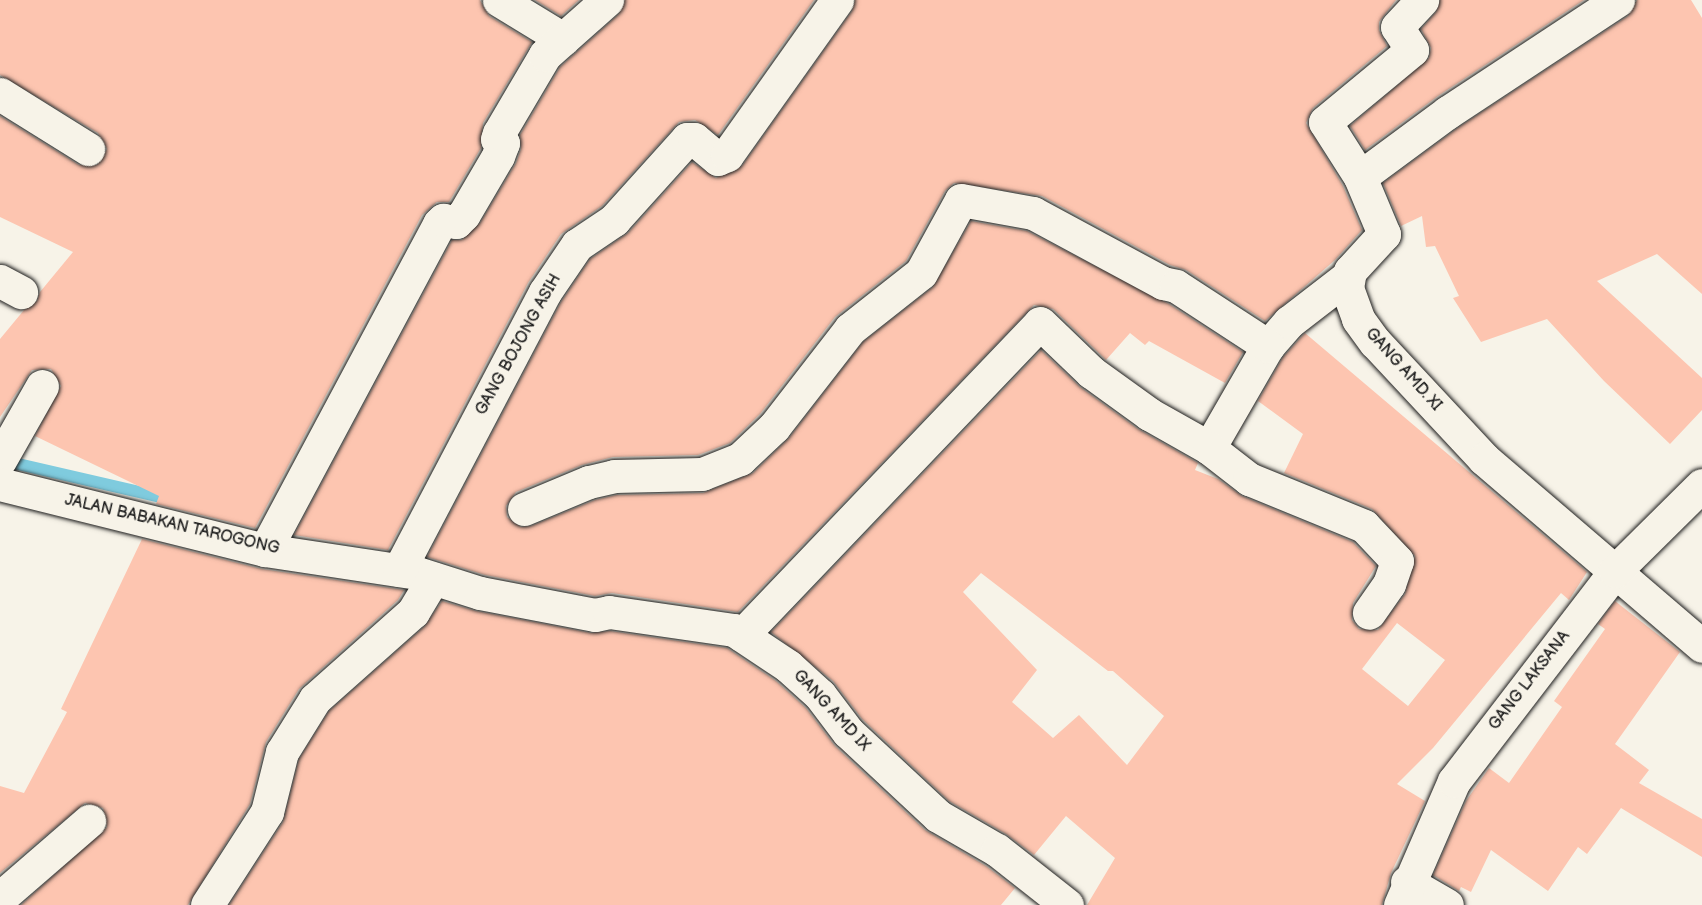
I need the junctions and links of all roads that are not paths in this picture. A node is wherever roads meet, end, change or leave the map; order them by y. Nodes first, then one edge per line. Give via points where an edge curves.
1 (499, 0) edge
2 (607, 0) edge
3 (837, 0) edge
4 (1422, 0) edge
5 (1618, 0) edge
6 (563, 39) junction
7 (0, 94) edge
8 (88, 149) dead end
9 (1360, 177) junction
10 (1346, 278) junction
11 (1268, 346) junction
12 (42, 386) dead end
13 (1209, 448) junction
14 (0, 460) edge
15 (0, 484) edge
16 (1702, 485) edge
17 (524, 508) dead end
18 (265, 550) junction
19 (414, 564) junction
20 (1615, 572) junction
21 (1369, 613) dead end
22 (742, 635) junction
23 (1702, 645) edge
24 (89, 821) dead end
25 (1403, 893) edge
26 (0, 898) edge
27 (207, 905) edge
28 (1067, 905) edge
29 (1447, 905) edge

1 - 6 street
2 - 6 street
3 - 19 street, GANG BOJONG ASIH via 728,155 718,159 694,139 687,139 614,220 577,244 545,292
4 - 9 street via 1397,27 1412,50 1325,122
5 - 9 street via 1448,112
6 - 18 street via 544,55 505,123 497,139 502,143 498,156 464,214 456,222 443,220 439,224
7 - 8 street
9 - 10 street via 1384,234
10 - 11 street via 1289,322
10 - 20 street, GANG AMD. XI via 1349,304 1375,342 1484,459
11 - 13 street
11 - 17 street via 1176,286 1163,284 1033,213 961,200 921,273 850,329 774,427 740,459 702,474 614,476
12 - 14 street
13 - 21 street via 1249,479 1364,526 1397,561 1389,584
13 - 22 street via 1149,414 1091,372 1040,323
15 - 18 street, JALAN BABAKAN TAROGONG
16 - 20 street, GANG LAKSANA
18 - 19 street, JALAN BABAKAN TAROGONG
19 - 22 street, GANG AMD IX via 480,593 595,615 609,612 702,624
19 - 27 street via 413,612 315,699 282,752 267,812
20 - 23 street, GANG AMD. XI
20 - 25 street, GANG LAKSANA via 1454,781
22 - 28 street, GANG AMD IX via 788,666 820,695 848,732 938,816 997,850
24 - 26 street
25 - 29 street

